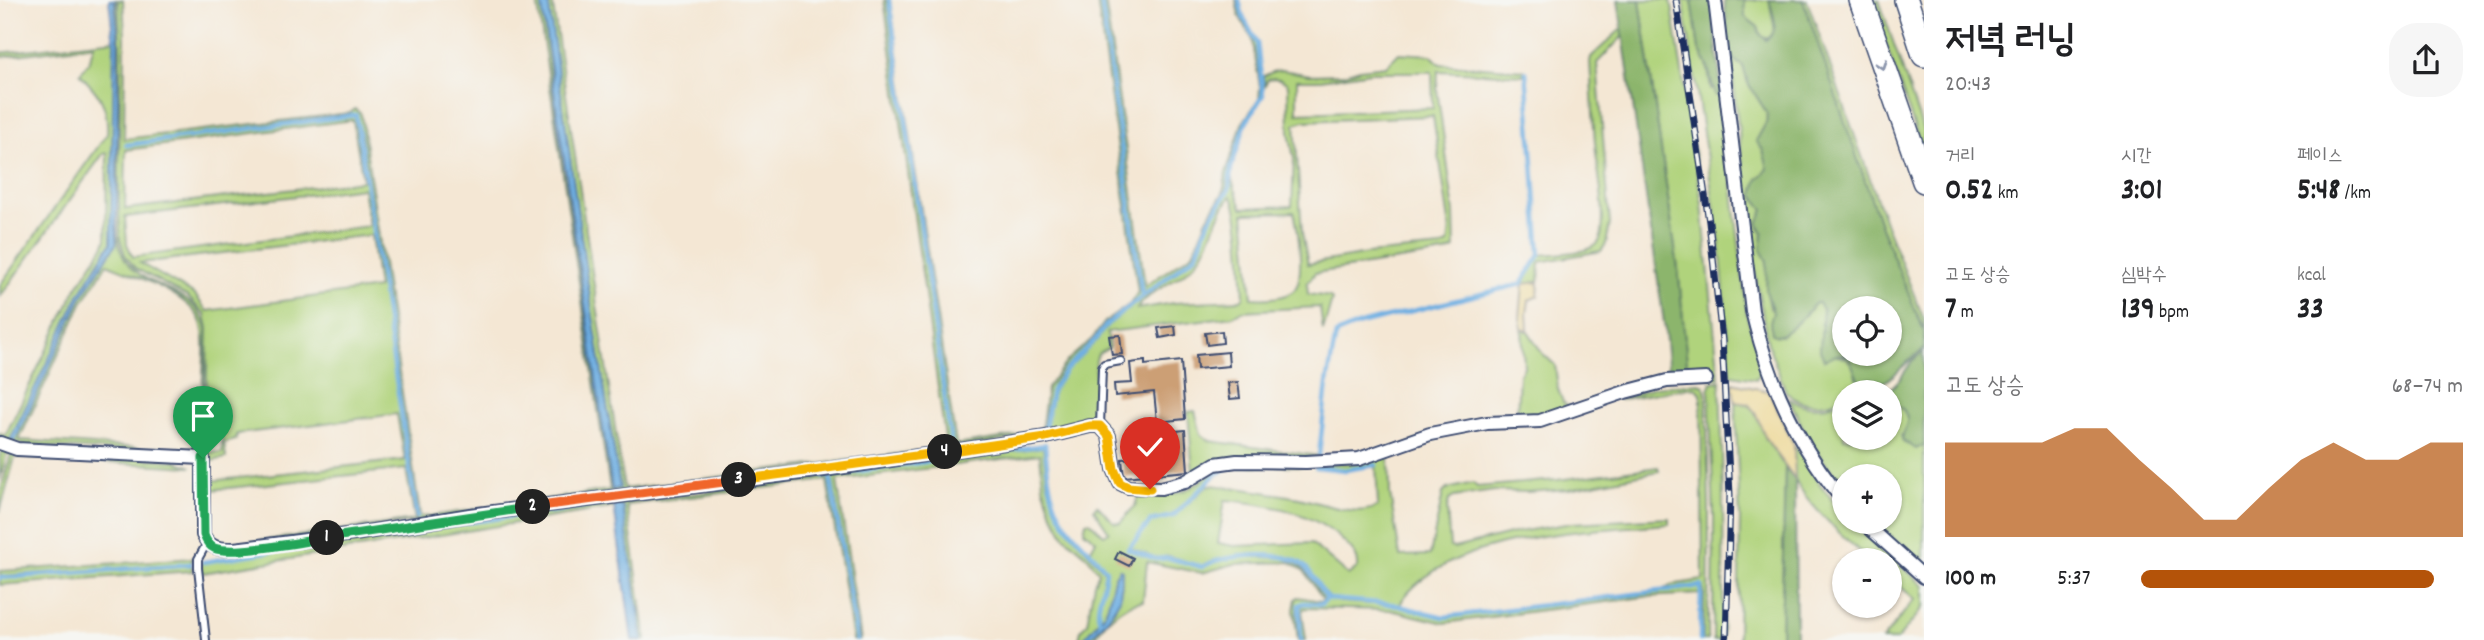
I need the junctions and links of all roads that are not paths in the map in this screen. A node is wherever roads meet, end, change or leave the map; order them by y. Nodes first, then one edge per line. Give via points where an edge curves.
1 (1715, 0) edge
2 (1861, 0) edge
3 (1906, 0) edge
4 (1924, 55) edge
5 (1924, 181) edge
6 (1121, 361) dead end
7 (1706, 379) dead end
8 (1100, 426) junction
9 (0, 443) edge
10 (1832, 487) edge
11 (1877, 534) edge
12 (207, 543) junction
13 (1924, 576) edge
14 (206, 640) edge

1 - 10 street via 1752,311 1774,387 1802,444
2 -> 5 highway
3 - 4 highway
6 - 8 lane via 1102,368
7 - 8 street via 1667,381 1540,421 1487,423 1430,434 1359,459 1215,464 1185,482 1161,488 1120,483 1109,436
8 - 12 street via 960,450 288,543 234,550 215,549
9 - 12 street via 17,449 203,458
11 - 13 street
12 - 14 lane via 198,559

